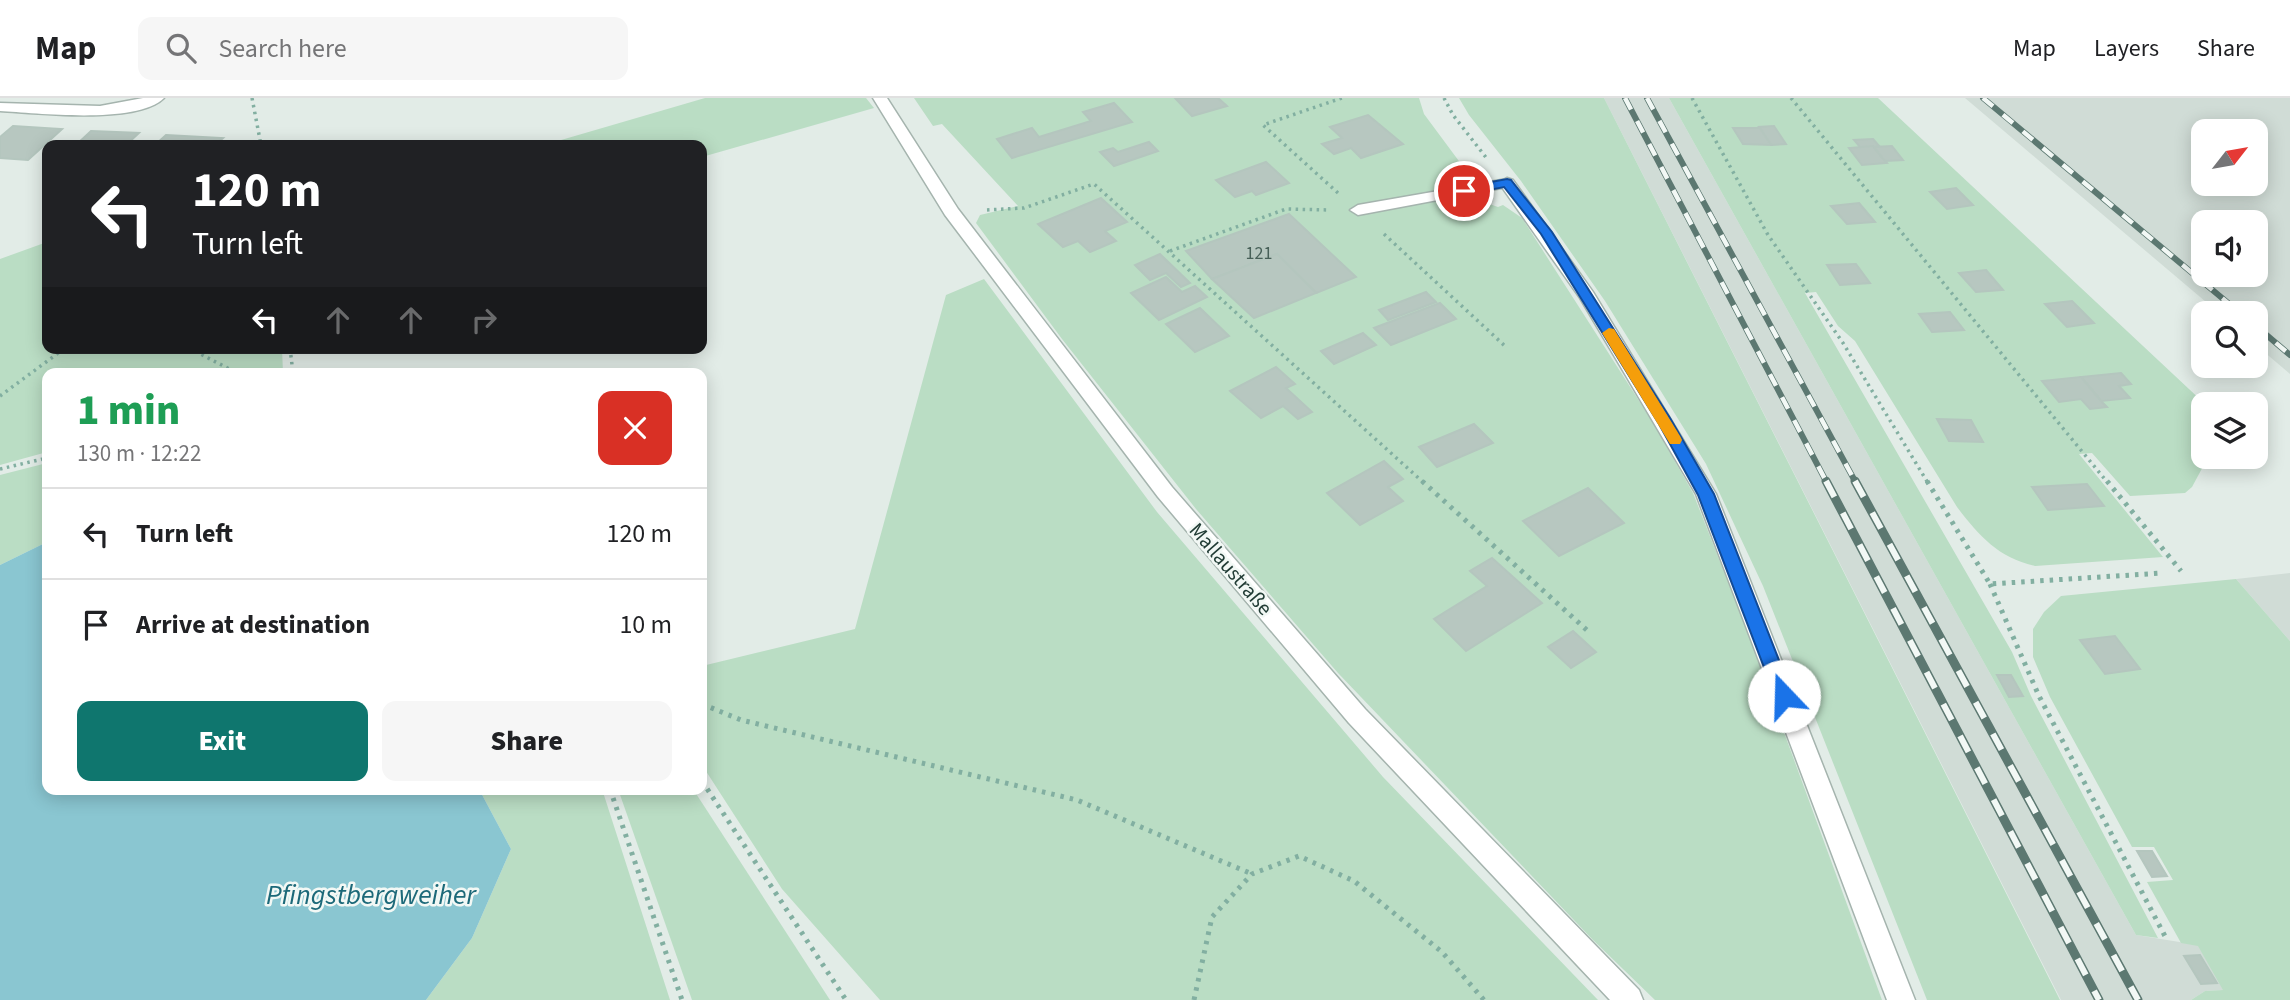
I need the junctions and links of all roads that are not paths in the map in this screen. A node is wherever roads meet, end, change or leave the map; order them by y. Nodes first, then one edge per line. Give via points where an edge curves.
1 (157, 98) edge
2 (880, 98) edge
3 (0, 107) edge
4 (1507, 183) joint
5 (1358, 210) road end
6 (1629, 1000) edge
7 (1901, 1000) edge

1 - 3 street via 109,111
2 - 6 street, Mallaustraße via 951,211 1165,492 1357,716
4 - 5 lane
4 - 7 street via 1546,232 1706,494

